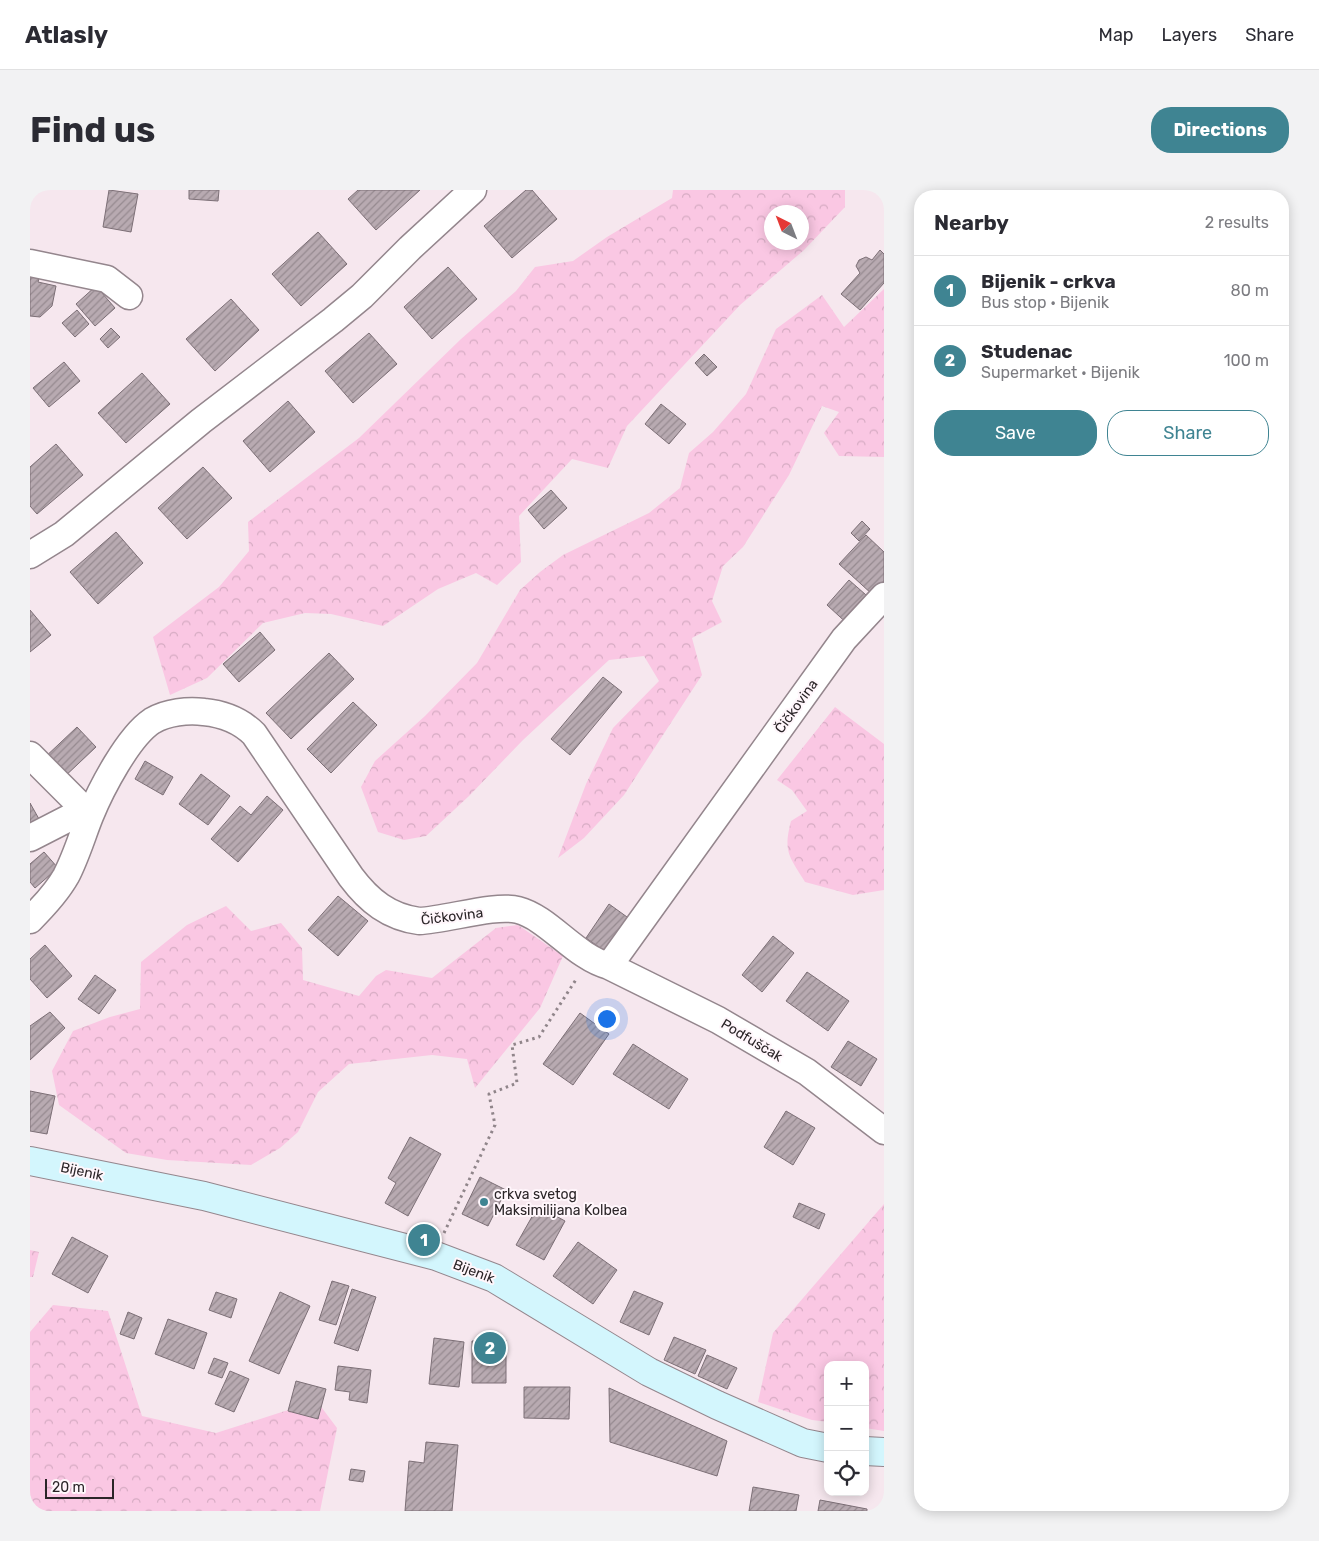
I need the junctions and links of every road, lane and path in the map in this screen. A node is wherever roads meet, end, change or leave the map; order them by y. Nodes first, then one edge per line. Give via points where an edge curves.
1 (473, 190) edge
2 (30, 263) edge
3 (129, 296) dead end
4 (30, 556) edge
5 (884, 596) edge
6 (30, 755) edge
7 (90, 815) junction
8 (30, 838) edge
9 (30, 920) edge
10 (599, 962) junction
11 (884, 1131) edge
12 (30, 1161) edge
13 (440, 1242) dead end
14 (824, 1447) edge
15 (869, 1451) edge
16 (884, 1452) edge

1 - 4 street via 340,314 71,529
2 - 3 street via 107,279
5 - 10 street, Čičkovina via 844,639
6 - 7 street
7 - 8 street via 72,817
7 - 9 street, Čičkovina via 66,876
7 - 10 street, Čičkovina via 133,742 153,721 182,711 214,713 242,722 254,734 351,877 383,909 419,921 516,909 536,918
10 - 11 street, Podfuščak via 718,1020 807,1072
10 - 13 path via 569,994 539,1037 512,1045 517,1083 489,1094 495,1125
12 - 14 main road, Bijenik via 204,1196 436,1256 494,1278 650,1372 803,1443
15 - 16 main road

